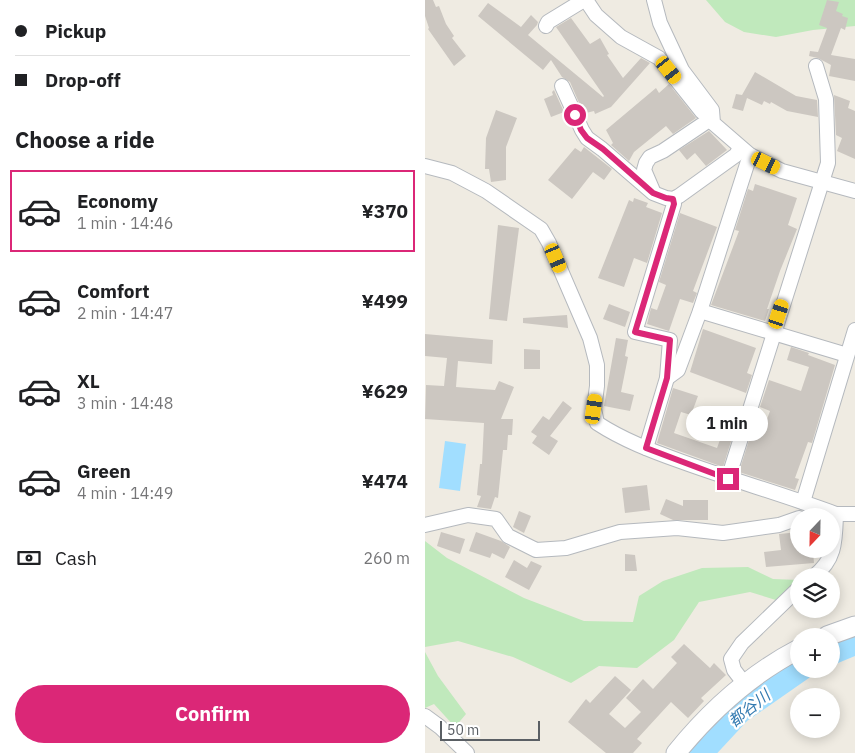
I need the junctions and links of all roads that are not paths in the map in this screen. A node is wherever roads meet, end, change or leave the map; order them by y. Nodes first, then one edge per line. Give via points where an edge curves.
1 (585, 0) edge
2 (654, 0) edge
3 (546, 26) dead end
4 (816, 66) dead end
5 (562, 86) dead end
6 (711, 118) junction
7 (745, 151) junction
8 (425, 166) edge
9 (821, 182) junction
10 (855, 191) edge
11 (653, 193) junction
12 (673, 199) junction
13 (700, 311) junction
14 (855, 330) edge
15 (773, 333) junction
16 (847, 355) junction
17 (667, 378) junction
18 (646, 448) junction
19 (728, 479) junction
20 (807, 508) edge
21 (840, 514) edge
22 (855, 514) edge
23 (790, 521) edge
24 (425, 525) edge
25 (831, 558) edge
26 (823, 568) edge
27 (790, 597) edge
28 (855, 626) edge
29 (840, 631) edge
30 (790, 654) edge
31 (744, 683) junction
32 (425, 716) edge
33 (467, 753) edge
34 (676, 753) edge

1 - 3 street
1 - 6 street via 596,15 621,37 659,58
2 - 6 street via 660,23 682,70 712,110
4 - 9 street via 826,99 828,163
5 - 11 street via 587,138
6 - 7 street
6 - 11 street via 646,162 644,170
7 - 9 street via 782,171
7 - 12 street
7 - 13 street
8 - 18 street via 452,173 486,191 541,228 590,338 597,365 594,409 597,423
9 - 10 street
9 - 15 street
11 - 12 street
12 - 17 street via 635,332 670,340
13 - 15 street
13 - 17 street via 678,370
14 - 16 street
15 - 16 street
15 - 19 street
16 - 20 street
17 - 18 street
18 - 19 street
19 - 20 street
21 - 22 street
23 - 24 street via 723,533 677,528 620,532 566,548 536,550 508,536 495,519 468,515
25 - 26 street
27 - 31 street via 742,643 731,659 734,670
28 - 29 street
30 - 31 street
31 - 34 street
32 - 33 street

